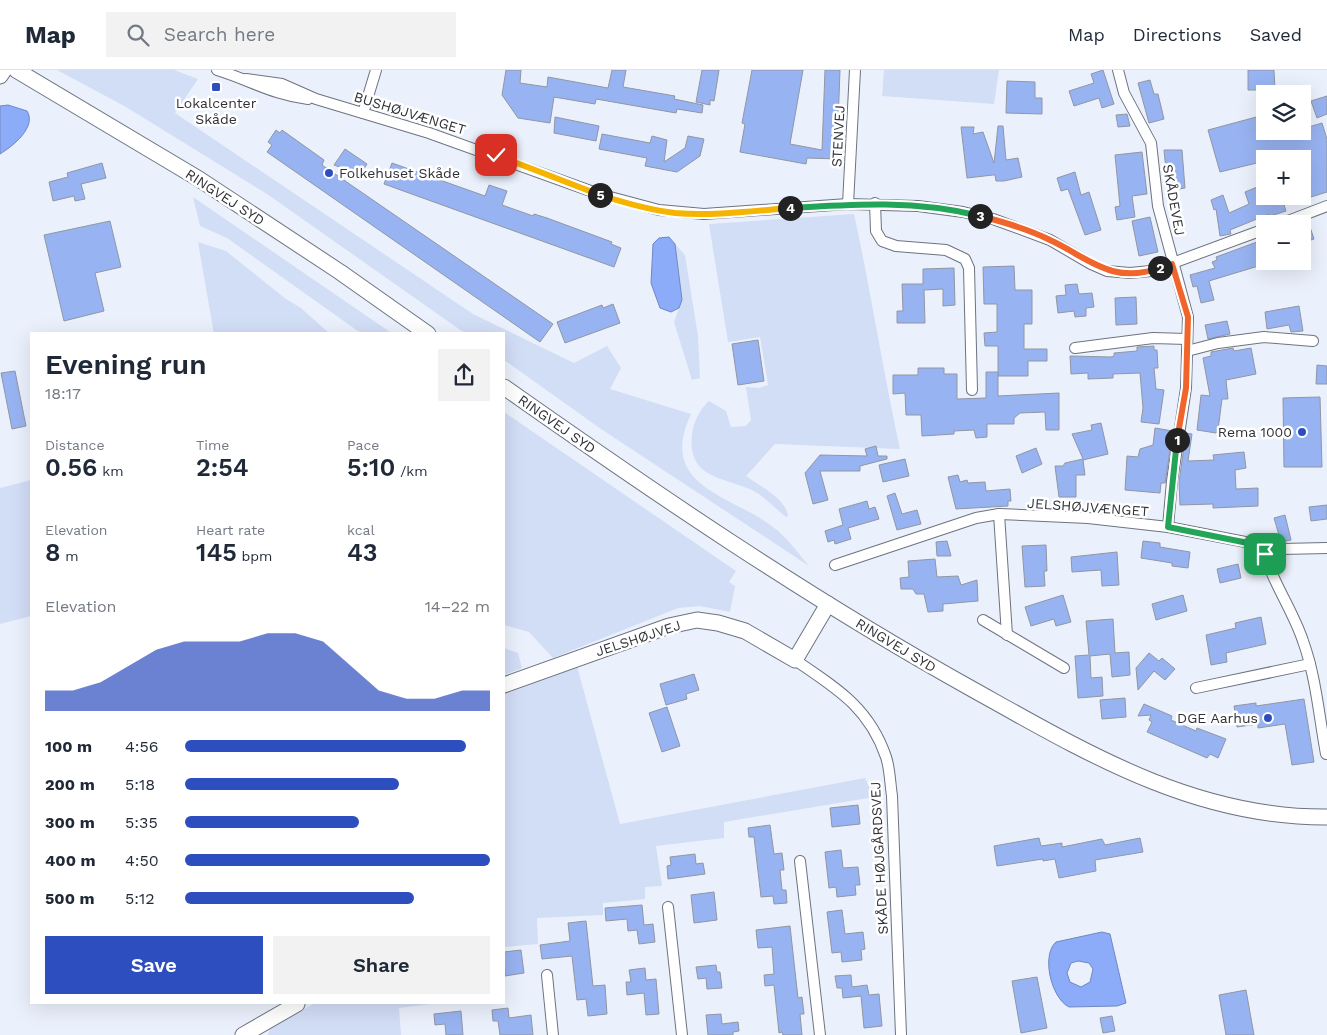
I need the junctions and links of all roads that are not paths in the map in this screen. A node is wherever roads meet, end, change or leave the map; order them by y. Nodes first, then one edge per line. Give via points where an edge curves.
1 (4, 70) edge
2 (16, 70) edge
3 (217, 70) edge
4 (376, 70) edge
5 (855, 70) edge
6 (1118, 70) edge
7 (0, 76) edge
8 (363, 113) junction
9 (875, 203) junction
10 (848, 204) junction
11 (1327, 206) edge
12 (1304, 215) edge
13 (1256, 232) edge
14 (1172, 264) junction
15 (425, 332) edge
16 (1187, 339) junction
17 (1313, 341) dead end
18 (1074, 348) dead end
19 (1187, 351) junction
20 (505, 388) edge
21 (972, 390) dead end
22 (1000, 514) junction
23 (1168, 527) junction
24 (1263, 546) junction
25 (1327, 548) edge
26 (835, 565) dead end
27 (828, 604) junction
28 (983, 620) dead end
29 (1007, 635) junction
30 (795, 660) junction
31 (1310, 664) junction
32 (1064, 668) dead end
33 (505, 685) edge
34 (1196, 688) dead end
35 (1326, 754) dead end
36 (1327, 817) edge
37 (800, 861) dead end
38 (668, 907) dead end
39 (547, 974) dead end
40 (296, 1004) edge
41 (243, 1035) edge
42 (553, 1035) edge
43 (682, 1035) edge
44 (820, 1035) edge
45 (901, 1035) edge

1 - 7 main road
2 - 15 main road, RINGVEJ SYD via 198,179
3 - 8 street, BUSHØJVÆNGET via 278,94
4 - 8 street
5 - 10 street, STENVEJ
6 - 14 street, SKÅDEVEJ via 1124,93 1151,143 1158,206
8 - 10 street, BUSHØJVÆNGET via 462,144 620,201 659,210 715,214
9 - 10 street, BUSHØJVÆNGET
9 - 14 street, BUSHØJVÆNGET via 927,207 993,219 1050,240 1107,271 1151,271
9 - 21 street via 876,230 882,241 896,246 946,250 965,258 969,268
11 - 12 street
13 - 14 street, BUSHØJVÆNGET
14 - 16 street, SKÅDEVEJ via 1188,317
16 - 18 street via 1153,338
16 - 19 street, SKÅDEVEJ
17 - 19 street via 1264,337
19 - 23 street, SKÅDEVEJ via 1186,388
20 - 27 main road, RINGVEJ SYD
22 - 23 street, JELSHØJVÆNGET via 1088,518
22 - 26 street, JELSHØJVÆNGET via 976,518
22 - 29 street
23 - 24 street, JELSHØJVÆNGET
24 - 25 street, JELSHØJVÆNGET via 1298,550
24 - 31 street via 1268,568 1303,640
27 - 30 main road
27 - 36 main road, RINGVEJ SYD via 911,655 1141,778 1241,810 1302,818
28 - 29 street
29 - 32 street
30 - 33 main road, JELSHØJVEJ via 745,631 697,620 668,626
30 - 45 street, SKÅDE HØJGÅRDSVEJ via 846,694 866,719 886,758 892,796
31 - 34 street
31 - 35 street
37 - 44 street
38 - 43 street
39 - 42 street
40 - 41 main road

